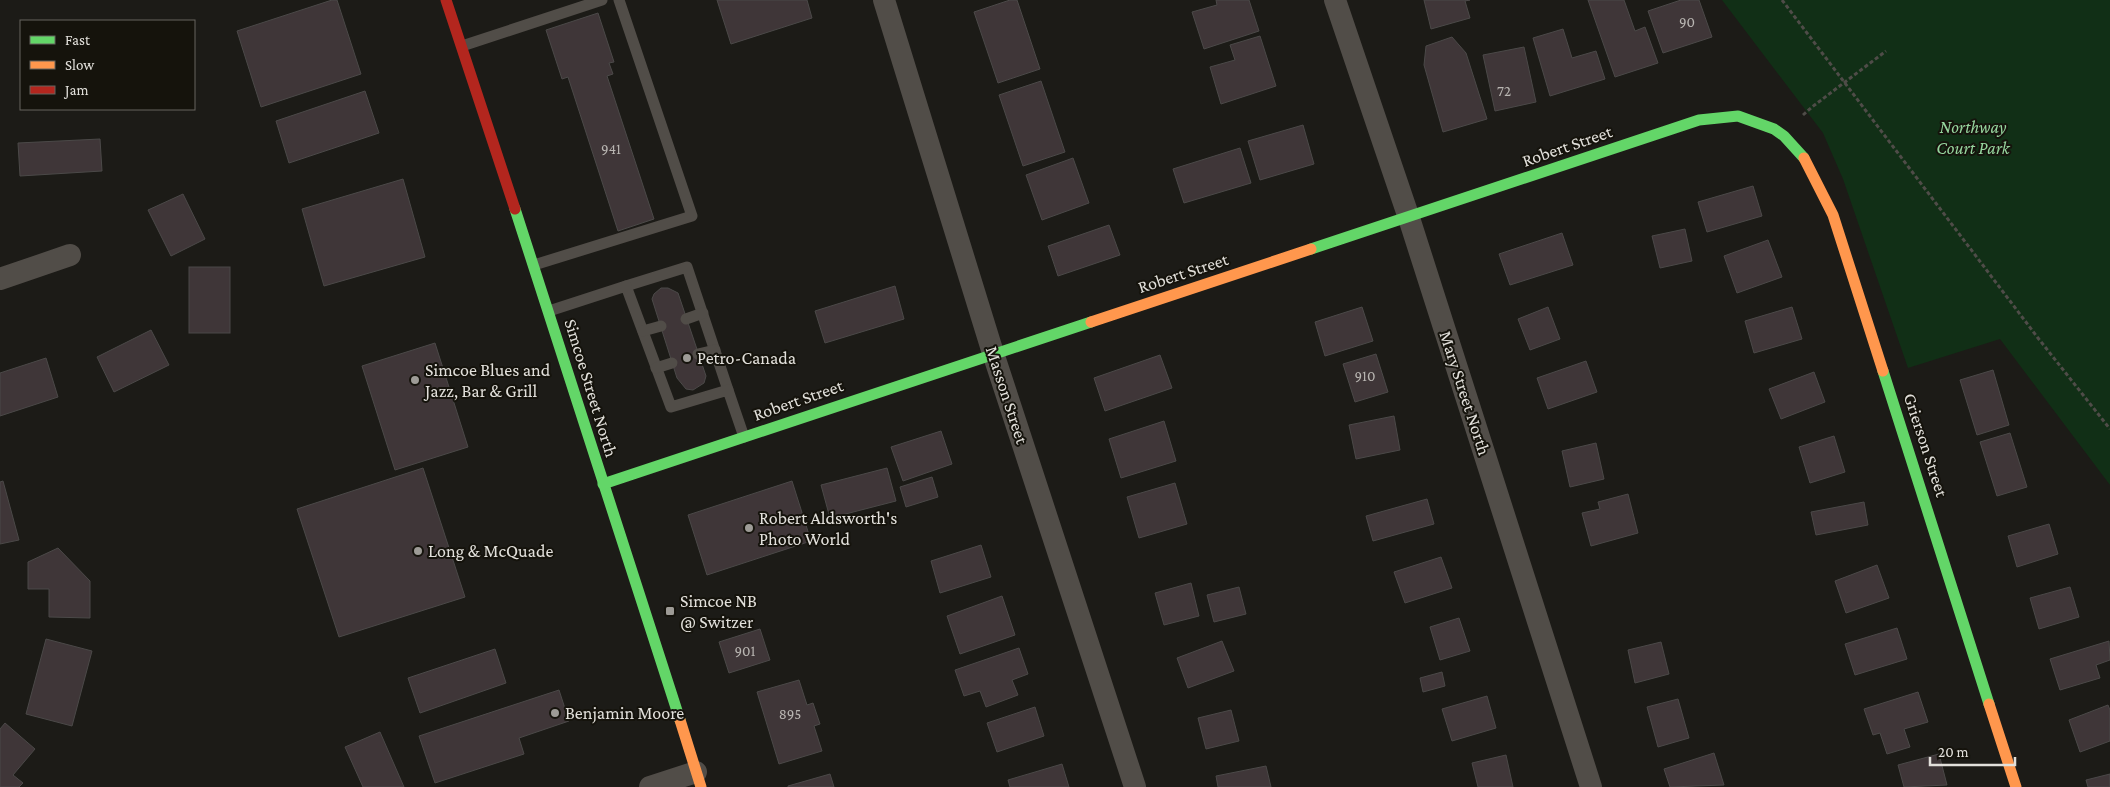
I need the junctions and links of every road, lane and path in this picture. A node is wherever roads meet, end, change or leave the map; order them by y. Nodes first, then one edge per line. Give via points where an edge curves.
1 (446, 0) edge
2 (602, 0) edge
3 (619, 0) edge
4 (884, 0) edge
5 (1335, 0) edge
6 (1782, 0) edge
7 (461, 46) junction
8 (1886, 51) dead end
9 (1845, 84) junction
10 (1779, 132) junction
11 (1409, 218) junction
12 (70, 255) dead end
13 (534, 265) junction
14 (0, 279) edge
15 (626, 286) junction
16 (549, 311) junction
17 (702, 314) junction
18 (686, 319) dead end
19 (661, 326) dead end
20 (643, 331) junction
21 (715, 350) junction
22 (993, 353) junction
23 (698, 354) dead end
24 (672, 363) dead end
25 (656, 368) junction
26 (728, 390) junction
27 (2110, 429) edge
28 (744, 437) junction
29 (603, 484) junction
30 (698, 779) edge
31 (650, 787) edge
32 (1136, 787) edge
33 (1590, 787) edge
34 (2016, 787) edge

1 - 7 street, Simcoe Street North
2 - 7 lane
3 - 13 lane via 692,216
4 - 22 street, Masson Street
5 - 11 street, Mary Street North
6 - 9 path
7 - 13 street, Simcoe Street North
8 - 9 path
9 - 10 path
9 - 27 path
10 - 11 street, Robert Street via 1738,116 1699,120
10 - 34 street, Grierson Street via 1808,162 1833,215
11 - 22 street, Robert Street
11 - 33 street, Mary Street North
12 - 14 street
13 - 16 street, Simcoe Street North
15 - 16 lane
15 - 17 lane via 687,267
15 - 20 lane
16 - 29 street, Simcoe Street North
17 - 18 lane
17 - 21 lane
19 - 20 lane
20 - 25 lane
21 - 23 lane
21 - 26 lane
22 - 28 street, Robert Street
22 - 32 street, Masson Street
24 - 25 lane
25 - 26 lane via 671,406
26 - 28 lane
28 - 29 street, Robert Street
29 - 30 street, Simcoe Street North
30 - 31 street

